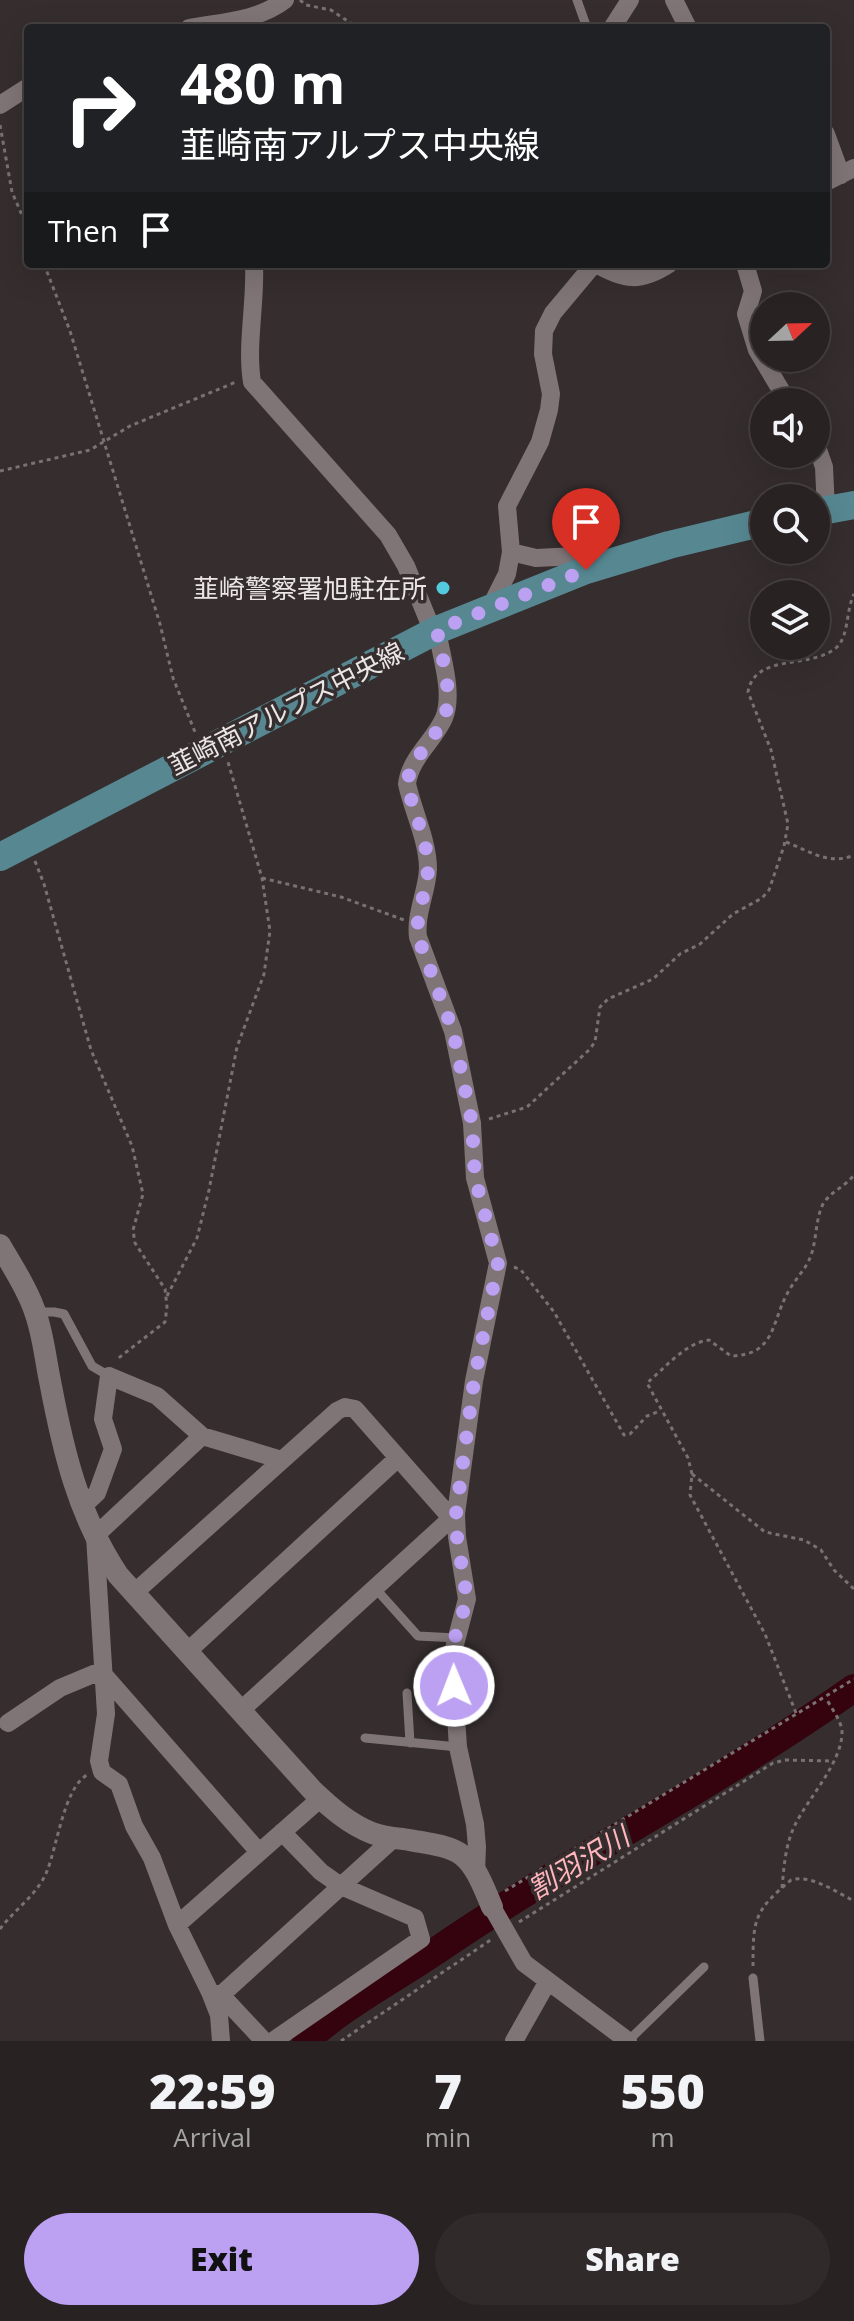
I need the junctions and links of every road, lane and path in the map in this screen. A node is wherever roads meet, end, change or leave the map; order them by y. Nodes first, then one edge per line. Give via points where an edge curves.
1 (285, 0) edge
2 (300, 0) edge
3 (577, 0) edge
4 (630, 0) edge
5 (674, 0) edge
6 (243, 23) edge
7 (352, 24) edge
8 (586, 24) edge
9 (615, 24) edge
10 (686, 24) edge
11 (24, 90) edge
12 (0, 105) edge
13 (0, 125) edge
14 (830, 146) edge
15 (840, 175) edge
16 (24, 220) edge
17 (46, 268) edge
18 (254, 268) edge
19 (592, 268) edge
20 (604, 268) edge
21 (661, 268) edge
22 (746, 268) edge
23 (251, 376) junction
24 (780, 388) edge
25 (105, 443) junction
26 (0, 471) edge
27 (854, 505) edge
28 (830, 509) edge
29 (750, 525) edge
30 (511, 552) junction
31 (586, 570) junction
32 (854, 594) edge
33 (491, 606) junction
34 (435, 631) junction
35 (212, 745) junction
36 (785, 841) junction
37 (27, 842) junction
38 (854, 855) edge
39 (0, 857) edge
40 (262, 878) junction
41 (416, 925) junction
42 (472, 1123) junction
43 (854, 1175) edge
44 (1, 1248) edge
45 (498, 1263) junction
46 (167, 1296) junction
47 (36, 1312) junction
48 (109, 1376) junction
49 (660, 1411) junction
50 (202, 1436) junction
51 (398, 1458) junction
52 (282, 1460) junction
53 (692, 1474) junction
54 (82, 1507) junction
55 (456, 1514) junction
56 (95, 1536) junction
57 (375, 1588) junction
58 (854, 1589) edge
59 (134, 1593) junction
60 (456, 1638) junction
61 (187, 1652) junction
62 (103, 1672) junction
63 (854, 1679) edge
64 (407, 1693) dead end
65 (826, 1698) junction
66 (240, 1711) junction
67 (796, 1713) junction
68 (8, 1723) dead end
69 (365, 1738) dead end
70 (410, 1743) junction
71 (458, 1747) junction
72 (833, 1761) junction
73 (101, 1767) junction
74 (321, 1798) junction
75 (282, 1832) junction
76 (394, 1838) junction
77 (259, 1852) junction
78 (476, 1872) junction
79 (341, 1886) junction
80 (782, 1888) junction
81 (854, 1901) edge
82 (497, 1916) junction
83 (177, 1925) junction
84 (0, 1929) edge
85 (704, 1967) dead end
86 (753, 1978) joint
87 (548, 1981) junction
88 (216, 1993) junction
89 (221, 2041) edge
90 (264, 2041) edge
91 (273, 2041) edge
92 (341, 2041) edge
93 (514, 2041) edge
94 (628, 2041) edge
95 (760, 2041) edge

1 - 6 street
2 - 7 path
3 - 8 lane
4 - 9 street
5 - 10 street
11 - 12 street
13 - 16 path via 12,192
14 - 15 street
17 - 25 path
18 - 23 street
19 - 30 street via 544,331 549,410 540,442 507,506
20 - 21 street via 626,278
22 - 24 street via 753,291 746,314 757,350
23 - 25 path via 130,426
23 - 34 street via 388,535
25 - 26 path
25 - 35 path via 173,678
27 - 28 main road
29 - 31 main road, 韮崎南アルプス中央線
30 - 31 street via 536,558 577,556
30 - 33 street
31 - 33 main road, 韮崎南アルプス中央線
32 - 36 path via 842,641 834,650 762,669 750,683 748,692 771,750 788,824
33 - 34 main road, 韮崎南アルプス中央線
34 - 35 main road, 韮崎南アルプス中央線
34 - 41 street via 445,716 408,772 407,784 428,873
35 - 37 main road, 韮崎南アルプス中央線
35 - 40 path
36 - 38 path via 829,860
36 - 42 path via 762,898 733,914 653,979 608,999 600,1007 595,1042 527,1107
37 - 39 main road, 韮崎南アルプス中央線
37 - 46 path via 91,1050 132,1146 143,1194 133,1230 135,1243
40 - 41 path via 341,897
40 - 46 path via 270,931 264,974 237,1047 197,1238
41 - 42 street via 453,1031
42 - 45 street via 475,1178
43 - 49 path via 821,1207 810,1259 785,1297 766,1341 743,1356 731,1356 709,1340 691,1345 647,1383
44 - 47 street
45 - 49 path via 521,1270 554,1312 624,1435
45 - 55 street via 474,1381
46 - 48 path via 165,1322 114,1362
47 - 48 lane via 64,1314 92,1366
47 - 54 street via 64,1449
48 - 50 street via 157,1396
48 - 54 street via 103,1419 113,1449 97,1493
49 - 53 path
50 - 52 street
50 - 56 street
51 - 52 street via 355,1409 345,1407
51 - 55 street via 445,1511
51 - 61 street
52 - 59 street
53 - 58 path via 765,1532 804,1540 821,1550
53 - 67 path via 690,1495 765,1634
54 - 56 street
55 - 57 street
55 - 60 street via 467,1599
56 - 59 street
56 - 62 street
57 - 60 lane via 418,1636
57 - 66 street
59 - 61 street
60 - 71 street via 452,1656
61 - 66 street
62 - 68 street via 60,1688
62 - 73 street
62 - 77 street
63 - 65 path
64 - 70 lane
65 - 67 path
65 - 72 path via 842,1733
66 - 74 street
67 - 82 path
69 - 70 lane
70 - 71 lane
71 - 78 street via 475,1824
72 - 80 path via 787,1845
72 - 82 path via 773,1763
73 - 83 street via 119,1784
73 - 84 path via 81,1778 37,1890
74 - 75 street
74 - 76 street via 354,1825
75 - 77 street
75 - 79 street
76 - 78 street via 451,1847
76 - 79 street
77 - 83 street
78 - 82 street
79 - 88 street
79 - 91 street via 410,1914 421,1939
80 - 81 path via 799,1878 809,1879
80 - 86 path via 756,1917
82 - 87 street via 524,1963
82 - 92 path
83 - 88 street
85 - 94 lane
86 - 95 lane
87 - 93 street
87 - 94 street
88 - 89 street
88 - 90 street

